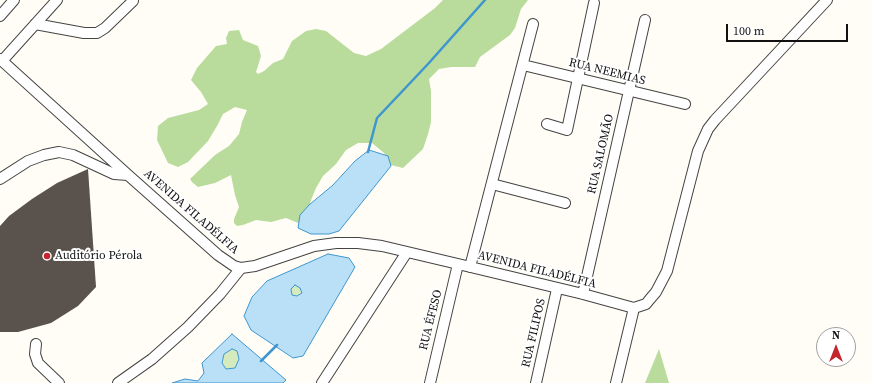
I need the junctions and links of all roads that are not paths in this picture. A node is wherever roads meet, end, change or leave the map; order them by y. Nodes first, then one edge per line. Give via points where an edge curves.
1 (14, 0) edge
2 (57, 0) edge
3 (828, 0) edge
4 (133, 1) dead end
5 (594, 3) dead end
6 (0, 16) edge
7 (645, 20) dead end
8 (35, 24) junction
9 (532, 24) dead end
10 (1, 60) edge
11 (523, 65) junction
12 (578, 78) junction
13 (629, 91) junction
14 (685, 104) dead end
15 (547, 124) dead end
16 (128, 175) junction
17 (0, 179) edge
18 (492, 184) junction
19 (565, 203) dead end
20 (407, 252) junction
21 (458, 264) junction
22 (470, 267) junction
23 (241, 268) junction
24 (558, 289) junction
25 (583, 294) junction
26 (634, 308) junction
27 (36, 344) dead end
28 (59, 383) edge
29 (118, 383) edge
30 (322, 383) edge
31 (430, 383) edge
32 (536, 383) edge
33 (616, 383) edge

1 - 6 street
2 - 8 street
3 - 26 street via 708,129 698,152 667,271 646,304
4 - 8 street via 97,33
5 - 12 street
7 - 13 street, RUA SALOMÃO
8 - 10 street
9 - 11 street
10 - 16 street, AVENIDA FILADÉLFIA
11 - 12 street, RUA NEEMIAS
11 - 18 street
12 - 13 street, RUA NEEMIAS
12 - 15 street via 567,130
13 - 14 street, RUA NEEMIAS
13 - 25 street, RUA SALOMÃO
16 - 17 street via 114,174 73,155 59,152 28,161
16 - 23 street, AVENIDA FILADÉLFIA via 218,255
18 - 19 street
18 - 22 street
20 - 21 street, AVENIDA FILADÉLFIA
20 - 23 street, AVENIDA FILADÉLFIA via 382,246 336,243 314,246 255,266
20 - 30 street
21 - 22 street, AVENIDA FILADÉLFIA
21 - 31 street, RUA ÉFESO
22 - 24 street, AVENIDA FILADÉLFIA
23 - 29 street via 188,327 152,359
24 - 25 street, AVENIDA FILADÉLFIA
24 - 32 street, RUA FILIPOS
25 - 26 street, AVENIDA FILADÉLFIA
26 - 33 street
27 - 28 street via 35,354 38,363

